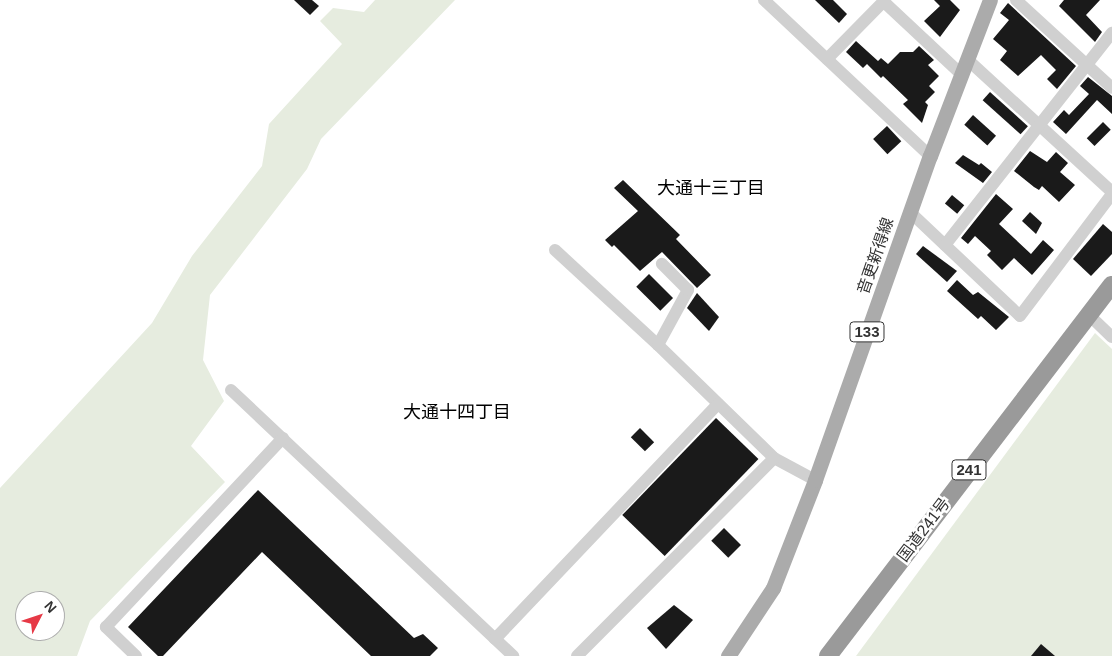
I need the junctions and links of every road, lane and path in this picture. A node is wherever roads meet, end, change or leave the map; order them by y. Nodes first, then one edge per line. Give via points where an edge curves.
1 (990, 0) edge
2 (1016, 0) edge
3 (884, 1) edge
4 (771, 2) edge
5 (1112, 33) edge
6 (827, 59) junction
7 (968, 60) junction
8 (1086, 65) junction
9 (961, 74) junction
10 (1112, 88) edge
11 (1039, 125) junction
12 (930, 156) junction
13 (1112, 193) edge
14 (910, 212) junction
15 (945, 245) junction
16 (555, 250) dead end
17 (662, 264) dead end
18 (1112, 285) edge
19 (1088, 314) junction
20 (1112, 337) edge
21 (658, 345) junction
22 (231, 390) dead end
23 (718, 404) junction
24 (283, 438) junction
25 (774, 458) junction
26 (815, 480) junction
27 (495, 639) junction
28 (136, 656) edge
29 (513, 656) edge
30 (576, 656) edge
31 (728, 656) edge
32 (828, 656) edge

1 - 7 main road, 音更新得線 / 133
2 - 8 street
3 - 6 street
3 - 9 street
4 - 6 street
5 - 8 street
6 - 12 street
7 - 9 main road, 音更新得線 / 133
7 - 11 street
8 - 10 street
8 - 11 street
9 - 12 main road, 音更新得線 / 133
11 - 13 street
11 - 15 street
12 - 14 main road, 音更新得線 / 133
13 - 15 street via 1020,316
14 - 15 street
14 - 26 main road, 音更新得線 / 133
16 - 21 street
17 - 21 street via 688,290
18 - 19 highway, 国道241号 / 241
19 - 20 street
19 - 32 highway, 国道241号 / 241
21 - 23 street
22 - 24 street
23 - 25 street
23 - 27 street
24 - 27 street
24 - 28 street via 106,627
25 - 26 street
25 - 30 street
26 - 31 main road, 音更新得線 / 133 via 773,588
27 - 29 street

